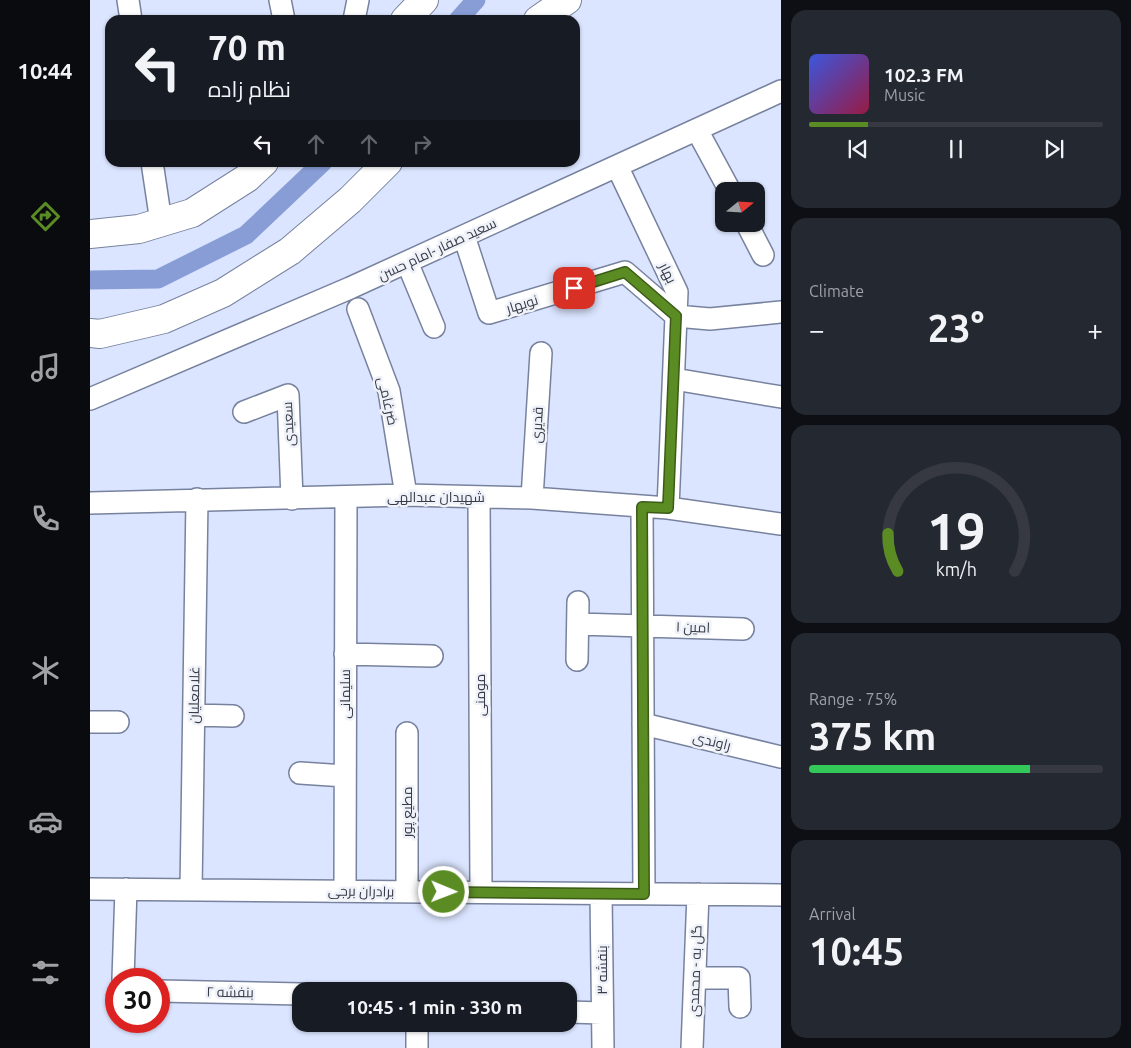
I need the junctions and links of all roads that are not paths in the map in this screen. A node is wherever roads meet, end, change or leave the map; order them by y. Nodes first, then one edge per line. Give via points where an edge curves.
1 (128, 0) edge
2 (280, 0) edge
3 (358, 0) edge
4 (424, 0) edge
5 (567, 0) edge
6 (130, 15) edge
7 (283, 15) edge
8 (355, 15) edge
9 (410, 15) edge
10 (545, 15) edge
11 (781, 91) edge
12 (697, 130) junction
13 (617, 166) junction
14 (153, 167) edge
15 (259, 167) edge
16 (383, 167) edge
17 (725, 182) edge
18 (161, 222) junction
19 (751, 232) edge
20 (90, 234) edge
21 (464, 236) junction
22 (763, 255) dead end
23 (407, 262) junction
24 (358, 309) dead end
25 (781, 312) edge
26 (676, 316) junction
27 (434, 327) dead end
28 (93, 335) edge
29 (541, 353) dead end
30 (674, 379) junction
31 (781, 397) edge
32 (90, 399) edge
33 (244, 412) dead end
34 (406, 496) junction
35 (346, 497) junction
36 (479, 497) junction
37 (532, 498) junction
38 (292, 499) junction
39 (197, 500) junction
40 (90, 503) edge
41 (642, 507) junction
42 (668, 508) junction
43 (781, 524) edge
44 (578, 602) dead end
45 (578, 624) junction
46 (643, 626) junction
47 (743, 629) dead end
48 (345, 654) junction
49 (432, 656) dead end
50 (577, 660) dead end
51 (194, 715) junction
52 (233, 716) dead end
53 (90, 722) edge
54 (118, 722) dead end
55 (643, 724) junction
56 (407, 733) dead end
57 (781, 757) edge
58 (300, 773) dead end
59 (345, 776) junction
60 (90, 889) edge
61 (126, 889) junction
62 (191, 890) junction
63 (345, 891) junction
64 (407, 892) junction
65 (481, 892) junction
66 (601, 894) junction
67 (644, 894) junction
68 (698, 894) junction
69 (781, 895) edge
70 (122, 968) edge
71 (695, 978) junction
72 (170, 991) edge
73 (292, 994) edge
74 (740, 1007) dead end
75 (577, 1012) edge
76 (602, 1013) junction
77 (417, 1032) edge
78 (417, 1048) edge
79 (602, 1048) edge
80 (692, 1048) edge

1 - 6 street
2 - 7 street
3 - 8 street
4 - 9 main road
5 - 10 main road
11 - 12 street, سعید صفار -امام حسن
12 - 13 street, سعید صفار -امام حسن
12 - 17 street
13 - 21 street, سعید صفار -امام حسن
13 - 26 street, بهار via 677,292
14 - 18 street
15 - 18 main road via 192,213
16 - 28 main road via 290,251 223,293 164,319
18 - 20 main road
19 - 22 street
21 - 23 street, سعید صفار -امام حسن
21 - 26 street, نوبهار via 489,314 625,272
23 - 27 street
23 - 32 street, سعید صفار -امام حسن
24 - 34 street, ضرغامی via 389,391
25 - 26 street via 710,319
26 - 30 street, بهار
29 - 37 street, قدیری
30 - 31 street
30 - 42 street, بهار
33 - 38 street, سعیدی via 288,395
34 - 35 street, شهیدان عبدالهی
34 - 36 street, شهیدان عبدالهی
35 - 38 street, شهیدان عبدالهی
35 - 48 street, سلیمانی
36 - 37 street, شهیدان عبدالهی
36 - 65 street, مومنی
37 - 41 street, شهیدان عبدالهی
38 - 39 street, شهیدان عبدالهی
39 - 40 street, شهیدان عبدالهی
39 - 51 street, غلامعلیان
41 - 42 street, شهیدان عبدالهی
41 - 46 street
42 - 43 street, شهیدان عبدالهی
44 - 45 street
45 - 46 street, امین ۱
45 - 50 street
46 - 47 street, امین ۱
46 - 55 street
48 - 49 street
48 - 59 street, سلیمانی
51 - 52 street
51 - 62 street, غلامعلیان
53 - 54 street
55 - 57 street, راوندی
55 - 67 street
56 - 64 street, مطیع پور
58 - 59 street
59 - 63 street, سلیمانی
60 - 61 street, برادران برجی
61 - 62 street, برادران برجی
61 - 70 street
62 - 63 street, برادران برجی
63 - 64 street, برادران برجی
64 - 65 street, برادران برجی
65 - 66 street, برادران برجی
66 - 67 street, برادران برجی
66 - 76 street, بنفشه ۳
67 - 68 street, برادران برجی
68 - 69 street, برادران برجی
68 - 71 street, گل به - محمدی
71 - 74 street via 739,978
71 - 80 street, گل به - محمدی
72 - 73 street, بنفشه ۲
75 - 76 street, بنفشه ۳
76 - 79 street
77 - 78 street

